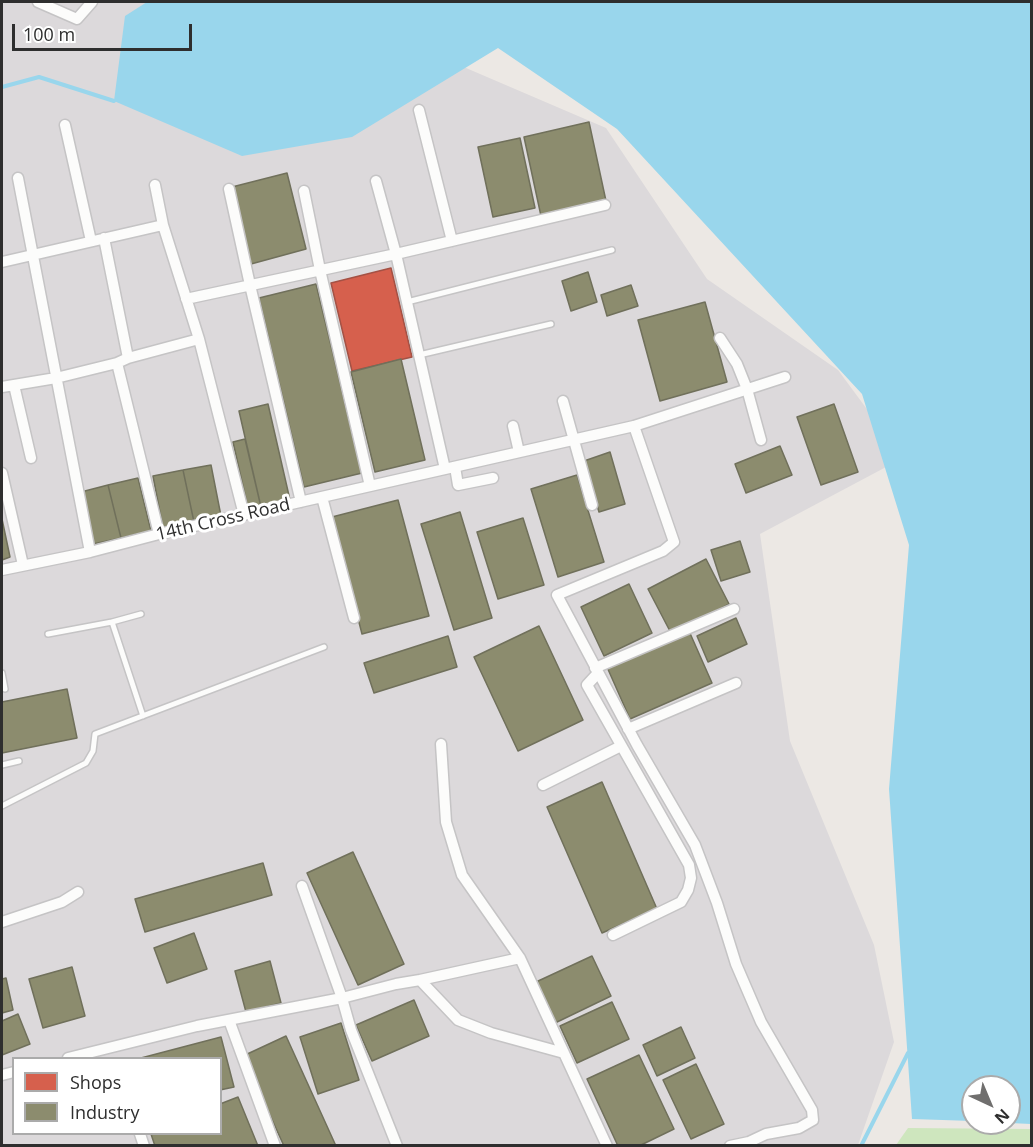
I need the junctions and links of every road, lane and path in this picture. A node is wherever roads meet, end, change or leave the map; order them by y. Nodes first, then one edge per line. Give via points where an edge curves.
1 (38, 2) edge
2 (92, 2) edge
3 (419, 110) dead end
4 (65, 125) dead end
5 (18, 177) dead end
6 (376, 181) dead end
7 (155, 185) dead end
8 (229, 189) dead end
9 (304, 191) dead end
10 (605, 205) dead end
11 (163, 225) junction
12 (104, 238) junction
13 (91, 241) junction
14 (452, 241) junction
15 (612, 250) dead end
16 (396, 254) junction
17 (33, 255) junction
18 (2, 262) edge
19 (320, 270) junction
20 (250, 285) junction
21 (186, 299) junction
22 (407, 302) junction
23 (551, 324) dead end
24 (720, 338) dead end
25 (198, 339) junction
26 (419, 356) junction
27 (128, 358) junction
28 (117, 363) junction
29 (785, 377) dead end
30 (56, 378) junction
31 (14, 385) junction
32 (2, 387) edge
33 (747, 389) junction
34 (562, 401) dead end
35 (513, 426) dead end
36 (634, 426) junction
37 (573, 440) junction
38 (761, 440) dead end
39 (519, 452) junction
40 (31, 458) dead end
41 (450, 468) junction
42 (2, 473) edge
43 (493, 478) dead end
44 (370, 486) junction
45 (322, 497) junction
46 (301, 502) junction
47 (592, 505) dead end
48 (244, 515) junction
49 (159, 534) junction
50 (90, 552) junction
51 (23, 565) junction
52 (2, 570) edge
53 (734, 609) dead end
54 (141, 614) dead end
55 (354, 618) dead end
56 (112, 622) junction
57 (48, 634) dead end
58 (324, 646) dead end
59 (597, 670) junction
60 (2, 673) edge
61 (736, 683) dead end
62 (5, 689) dead end
63 (142, 716) junction
64 (628, 729) junction
65 (441, 744) dead end
66 (621, 746) junction
67 (19, 761) dead end
68 (2, 765) edge
69 (543, 785) dead end
70 (2, 807) edge
71 (302, 886) dead end
72 (78, 892) dead end
73 (2, 922) edge
74 (613, 935) dead end
75 (520, 958) junction
76 (420, 980) junction
77 (342, 998) junction
78 (229, 1020) junction
79 (113, 1047) junction
80 (564, 1053) junction
81 (76, 1057) edge
82 (116, 1057) edge
83 (750, 1144) edge
84 (275, 1146) edge
85 (398, 1146) edge
86 (607, 1146) edge
87 (730, 1146) edge

1 - 2 street via 77,20
3 - 14 street
4 - 13 street
5 - 17 street
6 - 16 street
7 - 11 street
8 - 20 street
9 - 19 street
10 - 14 street
11 - 12 street
11 - 21 street
12 - 13 street
12 - 27 street
13 - 17 street
14 - 16 street
15 - 22 lane
16 - 19 street
16 - 22 street
17 - 18 street
17 - 30 street
19 - 20 street
19 - 44 street
20 - 21 street
20 - 46 street
21 - 25 street
22 - 26 street
23 - 26 lane
24 - 33 street
25 - 27 street
25 - 48 street
26 - 41 street
27 - 28 street
28 - 30 street
28 - 49 street
29 - 33 street, 14th Cross Road
30 - 31 street
30 - 50 street
31 - 32 street
31 - 40 street
33 - 36 street, 14th Cross Road
33 - 38 street
34 - 37 street
35 - 39 street
36 - 37 street, 14th Cross Road
36 - 59 street via 674,542 663,551 557,596
37 - 39 street, 14th Cross Road
37 - 47 street
39 - 41 street, 14th Cross Road
41 - 43 street via 458,485
41 - 44 street, 14th Cross Road
42 - 51 street
44 - 45 street, 14th Cross Road
45 - 46 street, 14th Cross Road
45 - 55 street
46 - 48 street, 14th Cross Road
48 - 49 street, 14th Cross Road
49 - 50 street, 14th Cross Road
50 - 51 street, 14th Cross Road
51 - 52 street, 14th Cross Road
53 - 59 street
54 - 56 lane
56 - 57 lane
56 - 63 lane
58 - 63 lane
59 - 64 street
59 - 66 street via 587,685
60 - 62 lane
61 - 64 street
63 - 70 lane via 95,734 86,763
64 - 83 street via 695,845 736,964 761,1022 812,1110 813,1120 799,1128 766,1134
65 - 75 street via 446,822 462,875
66 - 69 street
66 - 74 street via 689,866 690,878 681,902
67 - 68 lane
71 - 77 street
72 - 73 street via 62,902
75 - 76 street
75 - 80 street
76 - 77 street
76 - 80 street via 458,1020
77 - 78 street
77 - 85 street
78 - 79 street
78 - 84 street
79 - 81 street
79 - 82 street
80 - 86 street
83 - 87 street

